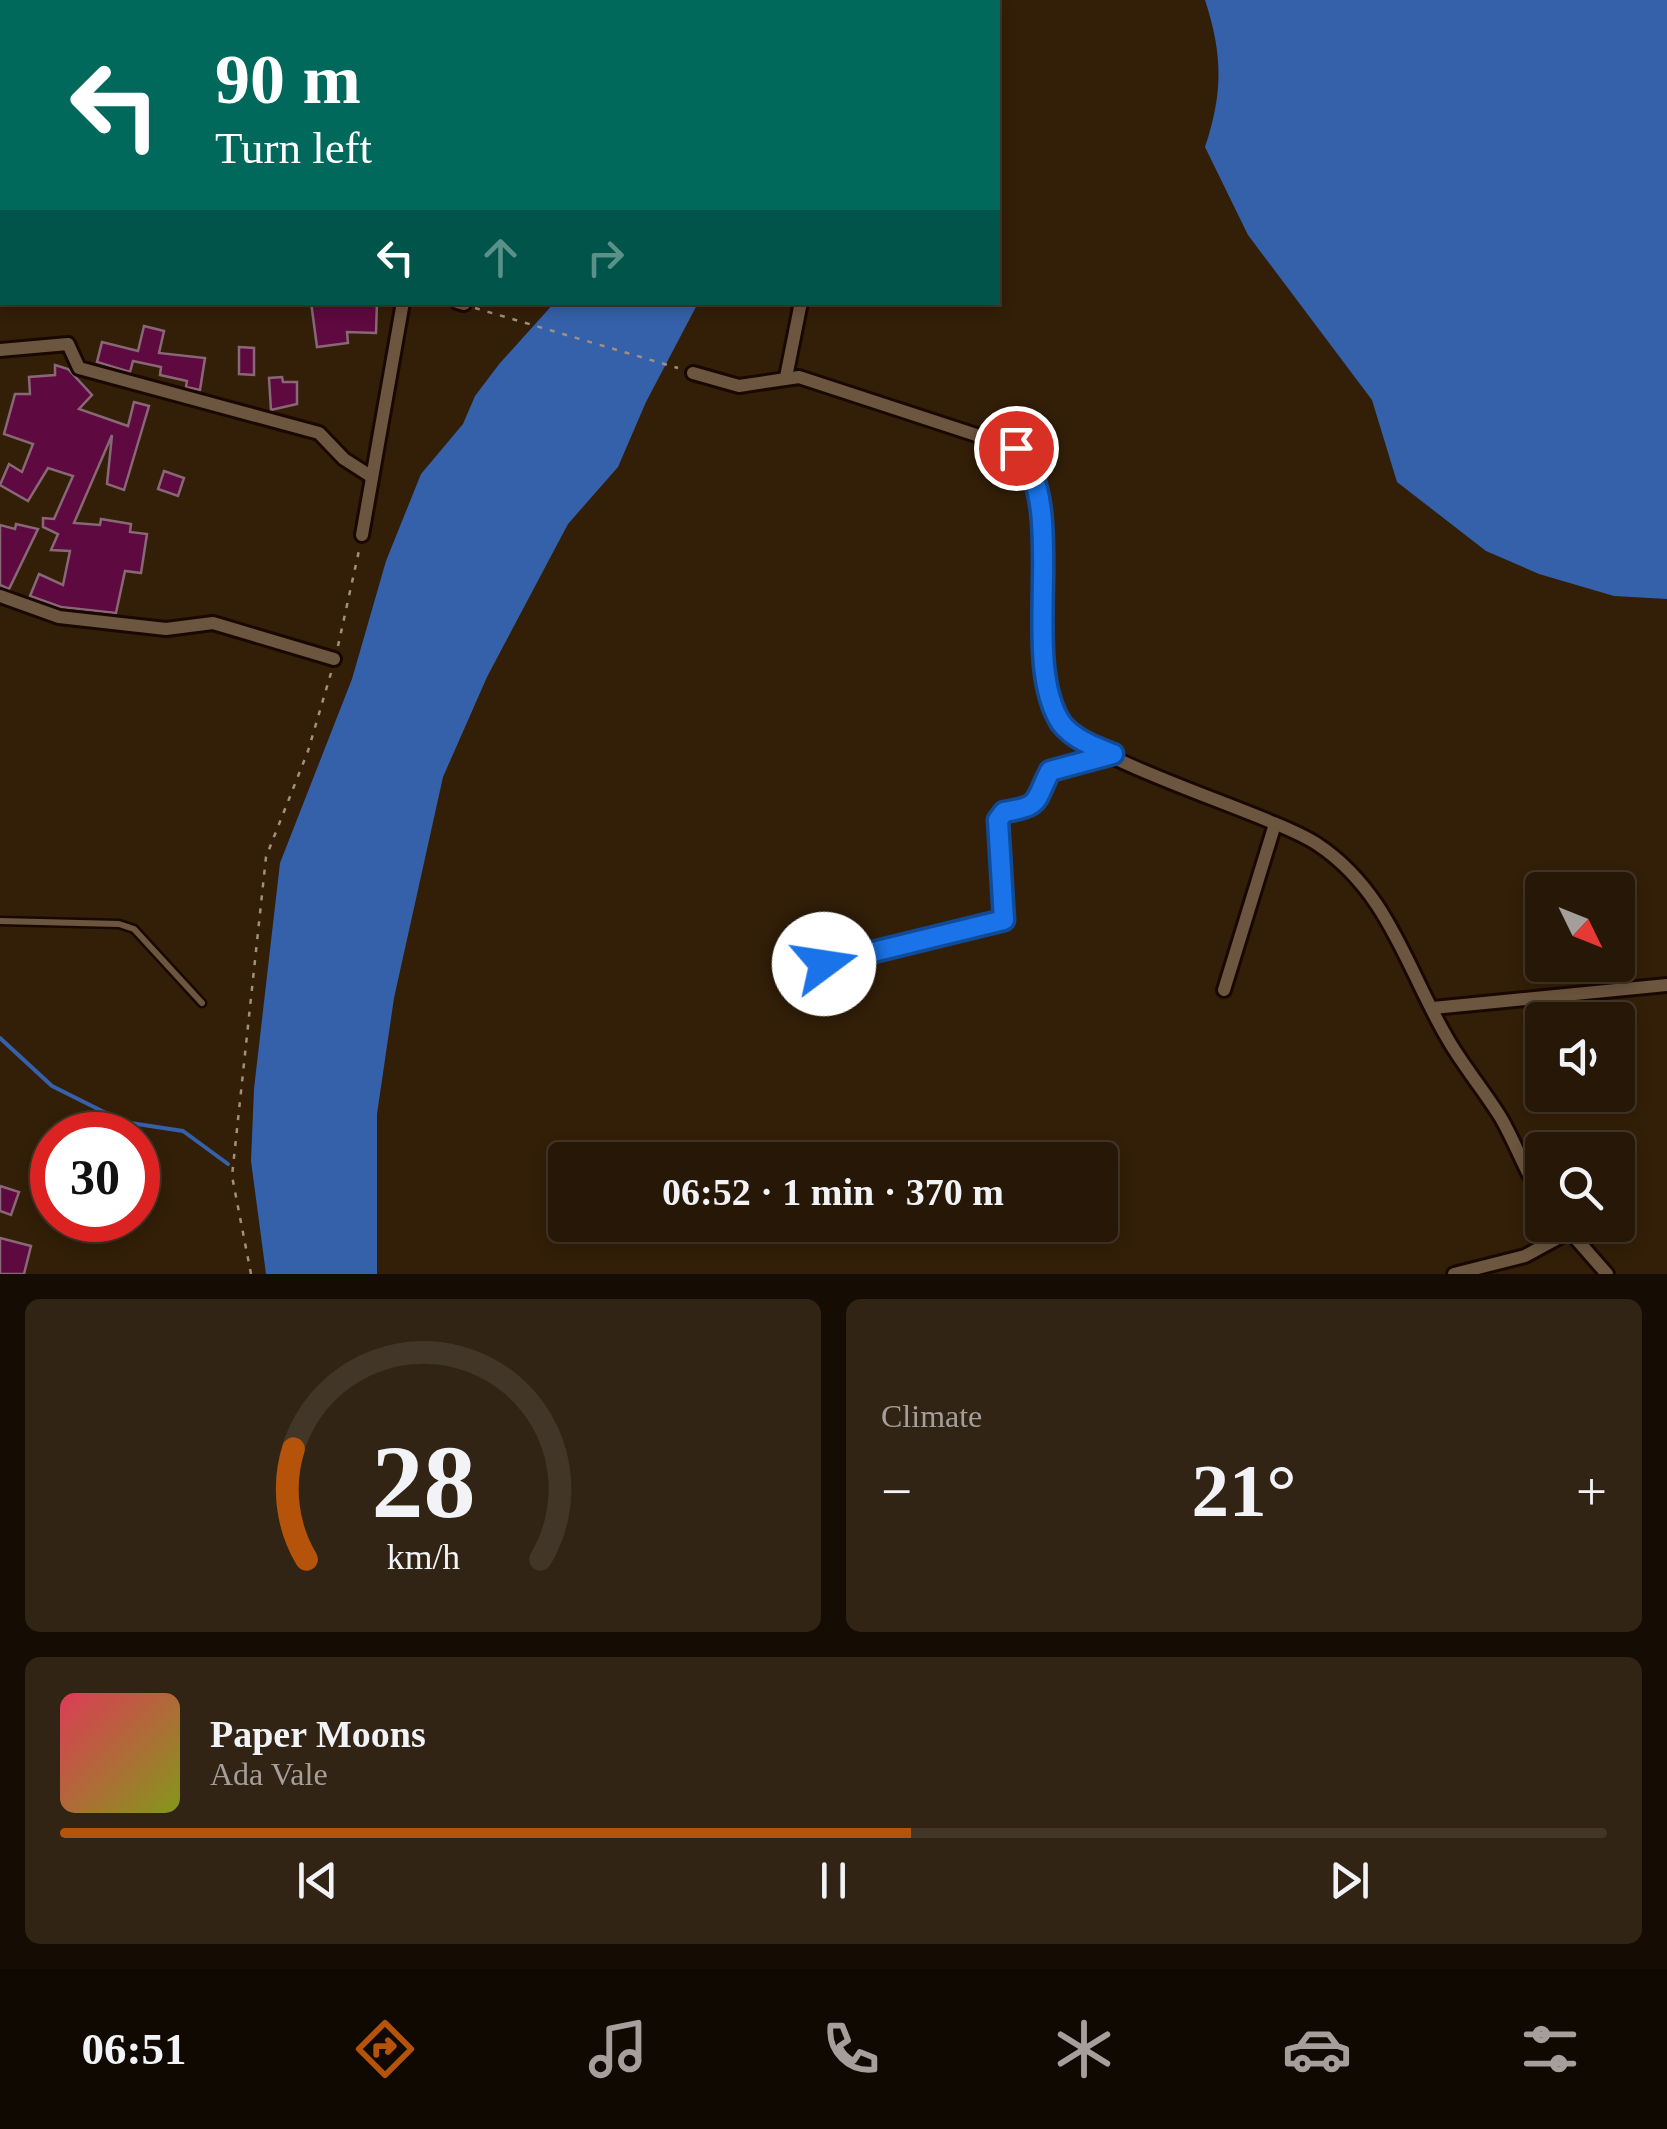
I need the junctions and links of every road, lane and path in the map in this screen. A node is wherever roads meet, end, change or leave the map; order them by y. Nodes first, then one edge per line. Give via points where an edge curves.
1 (403, 305) edge
2 (467, 305) edge
3 (799, 305) edge
4 (0, 350) edge
5 (693, 372) joint
6 (786, 377) junction
7 (369, 475) junction
8 (362, 535) joint
9 (0, 596) edge
10 (334, 659) junction
11 (1113, 754) junction
12 (1275, 824) junction
13 (0, 921) edge
14 (824, 964) dead end
15 (1667, 985) edge
16 (1224, 990) dead end
17 (202, 1003) dead end
18 (1433, 1008) junction
19 (1525, 1165) edge
20 (1545, 1242) edge
21 (1578, 1242) edge
22 (251, 1274) edge
23 (1454, 1274) edge
24 (1607, 1274) edge

1 - 7 street via 391,390
2 - 5 path
3 - 6 street
4 - 7 street via 68,344 79,368 319,433
5 - 6 street via 739,386
6 - 11 street via 1004,441 1026,458 1036,478 1054,705 1073,735
7 - 8 street
8 - 10 path
9 - 10 street via 60,618 166,630 213,623
10 - 22 path via 308,751 266,857 232,1176
11 - 12 street
11 - 14 street via 1050,771 1039,801 998,820 1004,920
12 - 16 street
12 - 18 street via 1319,846 1378,902
13 - 17 lane via 134,929
15 - 18 street
18 - 19 street
20 - 23 street via 1524,1256
21 - 24 street

